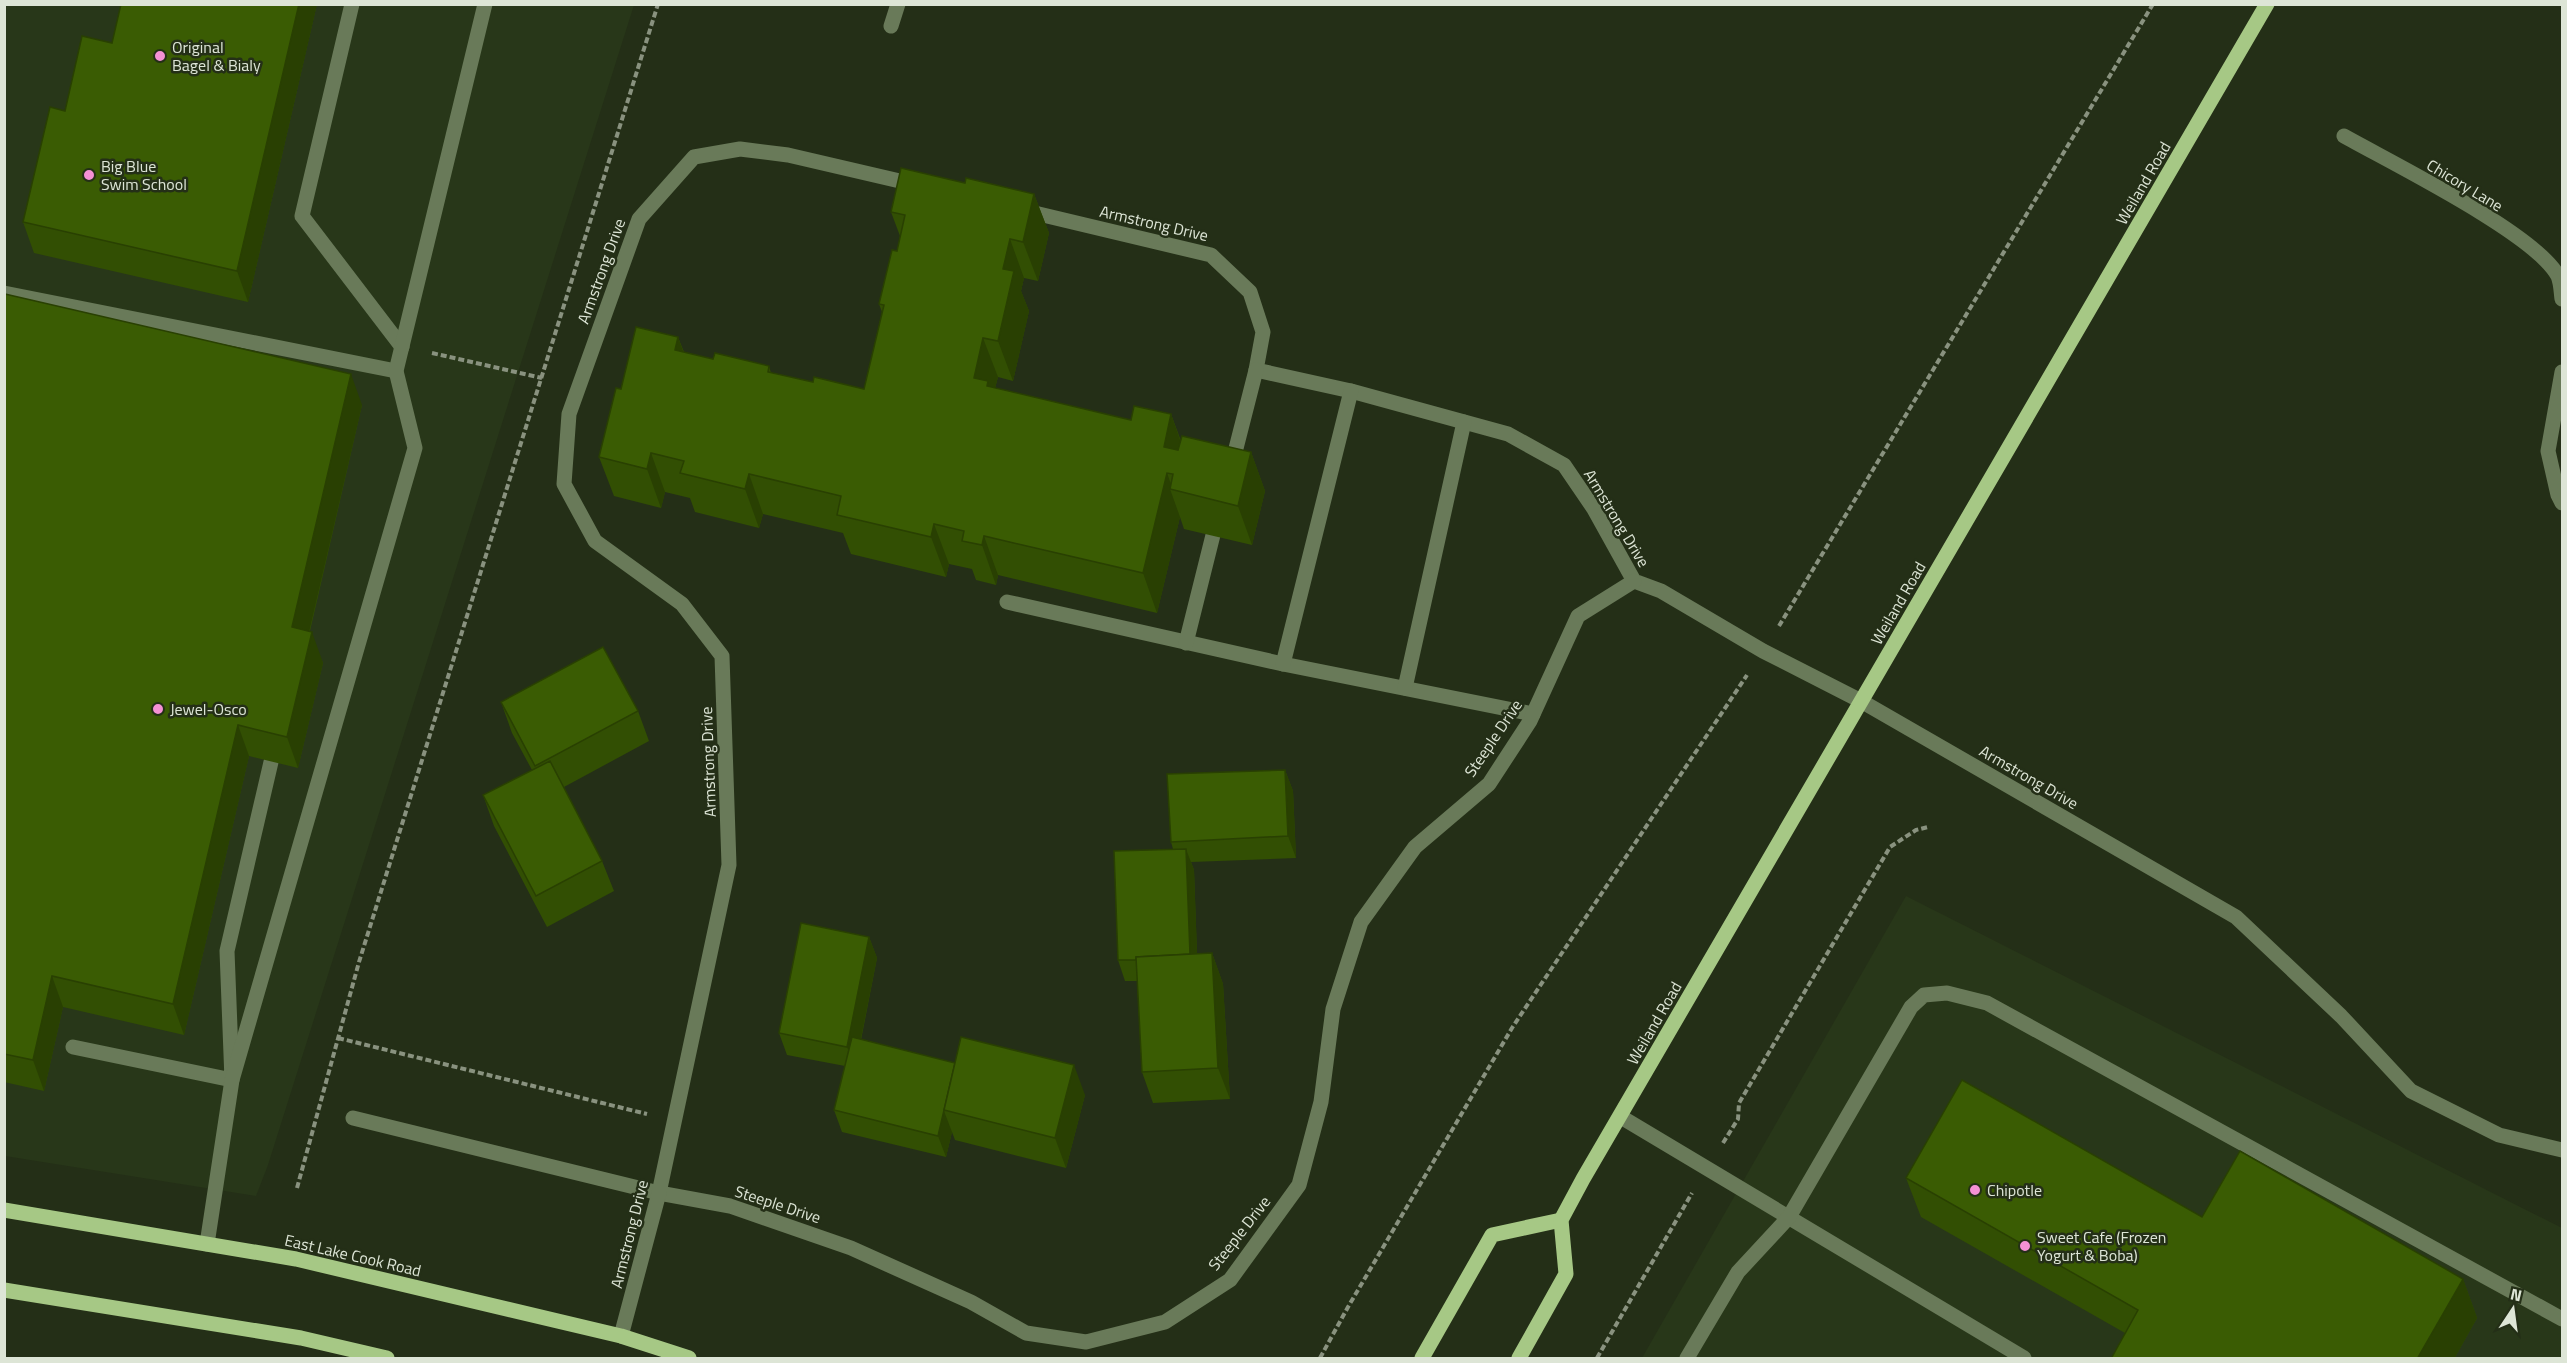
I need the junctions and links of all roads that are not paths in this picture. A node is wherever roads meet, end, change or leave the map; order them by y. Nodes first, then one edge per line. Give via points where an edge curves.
1 (352, 4) edge
2 (485, 4) edge
3 (898, 4) edge
4 (2267, 4) edge
5 (891, 26) dead end
6 (2344, 136) dead end
7 (936, 190) edge
8 (1005, 206) edge
9 (2561, 274) edge
10 (4, 293) edge
11 (2562, 299) edge
12 (402, 346) junction
13 (1256, 370) junction
14 (396, 371) junction
15 (2562, 372) edge
16 (1351, 391) junction
17 (1464, 422) junction
18 (1227, 482) edge
19 (2562, 503) edge
20 (1213, 535) edge
21 (1634, 581) junction
22 (1007, 602) dead end
23 (1186, 643) junction
24 (1283, 664) junction
25 (1405, 688) junction
26 (1862, 701) junction
27 (1533, 714) junction
28 (271, 762) edge
29 (73, 1047) dead end
30 (232, 1080) junction
31 (1621, 1117) junction
32 (353, 1118) dead end
33 (2562, 1150) edge
34 (658, 1193) junction
35 (4, 1210) edge
36 (1789, 1217) junction
37 (1561, 1220) junction
38 (207, 1244) junction
39 (4, 1290) edge
40 (2562, 1320) edge
41 (621, 1336) junction
42 (387, 1359) edge
43 (689, 1359) edge
44 (1422, 1359) edge
45 (1519, 1359) edge
46 (1687, 1359) edge
47 (2024, 1359) edge

1 - 12 street via 302,216
2 - 12 street
3 - 5 street
4 - 26 main road, Weiland Road
6 - 9 street, Chicory Lane via 2465,204 2518,238
7 - 34 street, Armstrong Drive via 788,155 740,150 694,157 639,219 569,414 564,484 595,541 682,604 722,656 729,865
8 - 13 street, Armstrong Drive via 1211,255 1250,292 1263,332
9 - 11 street, Chicory Lane
10 - 14 street
12 - 14 street
13 - 16 street, Armstrong Drive
13 - 18 street
14 - 30 street via 415,448
15 - 19 street via 2548,451
16 - 17 street, Armstrong Drive
16 - 24 street
17 - 21 street, Armstrong Drive via 1508,434 1564,465
17 - 25 street
20 - 23 street
21 - 26 street, Armstrong Drive via 1661,591 1763,651
21 - 27 street, Steeple Drive via 1578,616
22 - 23 street
23 - 24 street
24 - 25 street
25 - 27 street
26 - 31 main road, Weiland Road
26 - 33 street, Armstrong Drive via 2236,917 2411,1090 2499,1135
27 - 34 street, Steeple Drive via 1489,784 1415,847 1361,922 1333,1009 1321,1102 1299,1185 1230,1280 1165,1322 1086,1342 1026,1333 971,1302 852,1248 730,1206
28 - 30 street via 226,951
29 - 30 street
30 - 38 street
31 - 36 street
31 - 37 main road, Weiland Road
32 - 34 street, Steeple Drive
34 - 41 street, Armstrong Drive
35 - 38 main road, East Lake Cook Road
36 - 40 street via 1911,1008 1924,995 1947,993 1987,1003
36 - 46 street via 1738,1272
36 - 47 street
37 - 44 main road via 1492,1235
37 - 45 main road via 1566,1274
38 - 41 main road, East Lake Cook Road via 296,1259
39 - 42 main road via 301,1338
41 - 43 main road, East Lake Cook Road

